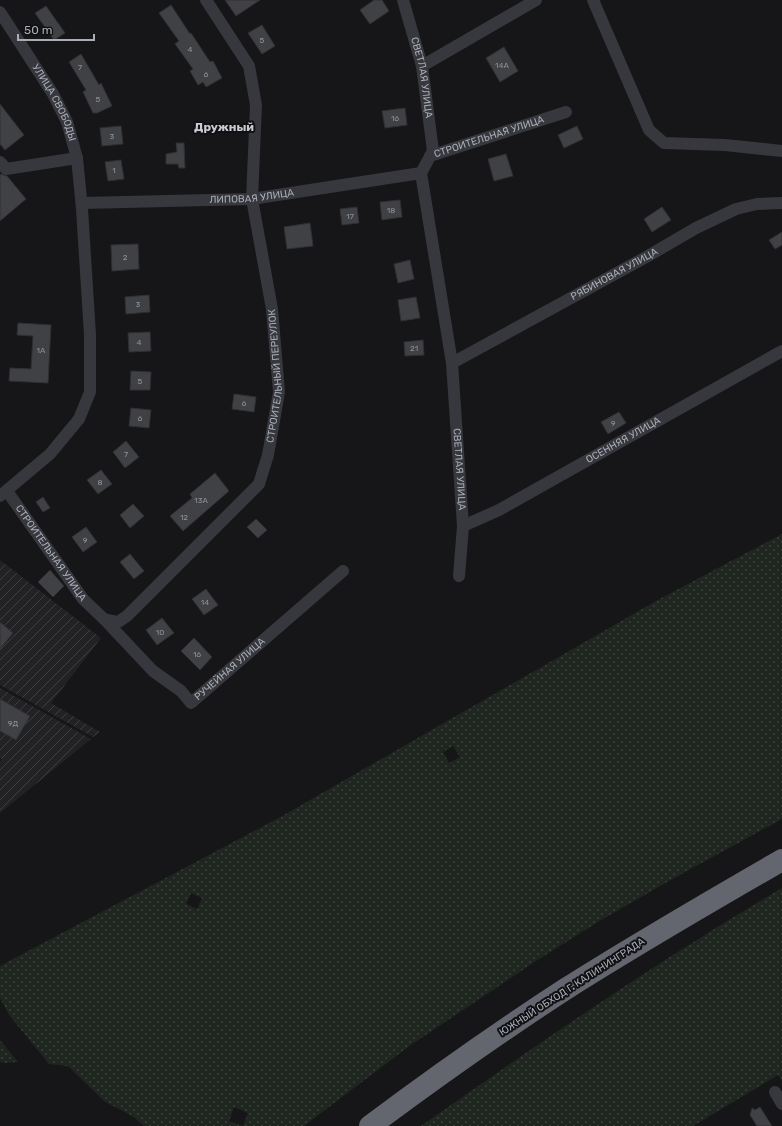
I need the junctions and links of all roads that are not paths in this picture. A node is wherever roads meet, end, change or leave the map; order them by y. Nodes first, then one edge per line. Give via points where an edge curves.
1 (206, 0) edge
2 (403, 0) edge
3 (536, 0) edge
4 (593, 0) edge
5 (0, 12) edge
6 (422, 66) junction
7 (566, 112) dead end
8 (782, 151) edge
9 (430, 156) junction
10 (77, 158) junction
11 (0, 162) edge
12 (421, 173) junction
13 (252, 199) junction
14 (82, 203) junction
15 (782, 203) edge
16 (782, 351) edge
17 (452, 363) junction
18 (3, 494) edge
19 (463, 526) junction
20 (343, 571) dead end
21 (459, 576) dead end
22 (104, 619) junction
23 (782, 860) edge
24 (775, 1092) dead end
25 (782, 1104) edge
26 (370, 1126) edge

1 - 13 street, СТРОИТЕЛЬНЫЙ ПЕРЕУЛОК via 249,66 256,105
2 - 6 street, СВЕТЛАЯ УЛИЦА
3 - 6 street
4 - 8 street via 649,130 664,143 725,145
5 - 10 street, УЛИЦА СВОБОДЫ via 53,94 67,122
6 - 9 street, СВЕТЛАЯ УЛИЦА via 433,151
7 - 9 street, СТРОИТЕЛЬНАЯ УЛИЦА
9 - 12 street, СТРОИТЕЛЬНАЯ УЛИЦА
10 - 11 street via 6,169
10 - 14 street, УЛИЦА СВОБОДЫ
12 - 13 street, ЛИПОВАЯ УЛИЦА
12 - 17 street, СВЕТЛАЯ УЛИЦА
13 - 14 street, ЛИПОВАЯ УЛИЦА
13 - 22 street, СТРОИТЕЛЬНЫЙ ПЕРЕУЛОК via 272,309 279,392 268,455 259,484 127,616 118,622
14 - 18 street, СТРОИТЕЛЬНАЯ УЛИЦА via 90,334 90,392 80,419 50,454
15 - 17 street, РЯБИНОВАЯ УЛИЦА via 757,204 736,209 696,228
16 - 19 street, ОСЕННЯЯ УЛИЦА via 499,510
17 - 19 street, СВЕТЛАЯ УЛИЦА
18 - 22 street, СТРОИТЕЛЬНАЯ УЛИЦА via 83,599
19 - 21 street, СВЕТЛАЯ УЛИЦА
20 - 22 street, РУЧЕЙНАЯ УЛИЦА via 191,703 181,691 153,672
23 - 26 highway, ЮЖНЫЙ ОБХОД Г. КАЛИНИНГРАДА via 674,922 558,994
24 - 25 street

